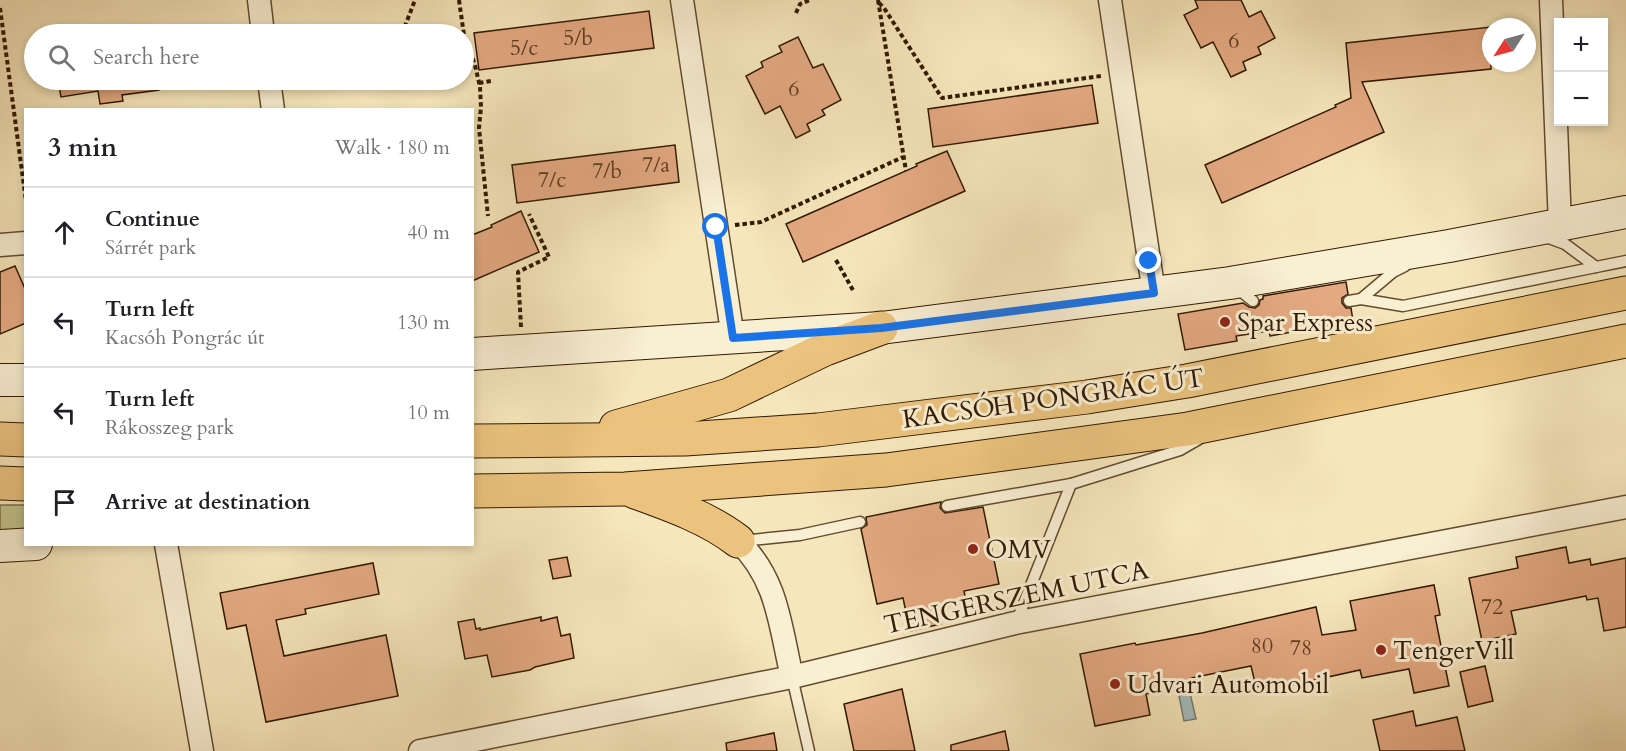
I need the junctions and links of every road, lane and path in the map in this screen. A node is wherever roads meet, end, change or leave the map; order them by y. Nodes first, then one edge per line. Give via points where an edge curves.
1 (259, 0) edge
2 (415, 0) edge
3 (459, 0) edge
4 (682, 0) edge
5 (810, 0) edge
6 (1110, 0) edge
7 (1551, 0) edge
8 (879, 2) edge
9 (0, 8) edge
10 (796, 13) dead end
11 (262, 24) edge
12 (406, 24) edge
13 (462, 24) edge
14 (474, 67) edge
15 (1121, 73) junction
16 (491, 81) dead end
17 (479, 83) junction
18 (270, 90) edge
19 (273, 108) edge
20 (903, 157) junction
21 (906, 171) dead end
22 (24, 186) edge
23 (1626, 212) edge
24 (529, 214) dead end
25 (488, 216) dead end
26 (1560, 225) junction
27 (716, 227) junction
28 (1522, 232) junction
29 (24, 243) edge
30 (0, 245) edge
31 (1449, 246) junction
32 (836, 260) dead end
33 (1626, 261) edge
34 (1596, 267) junction
35 (854, 292) dead end
36 (1154, 293) junction
37 (1626, 293) edge
38 (881, 328) junction
39 (733, 338) junction
40 (1626, 341) edge
41 (523, 351) junction
42 (474, 354) edge
43 (0, 380) edge
44 (24, 380) edge
45 (1239, 420) junction
46 (0, 439) edge
47 (24, 440) edge
48 (474, 441) edge
49 (567, 441) junction
50 (0, 483) edge
51 (24, 484) edge
52 (1071, 484) junction
53 (625, 489) junction
54 (474, 491) edge
55 (947, 506) dead end
56 (1626, 507) edge
57 (860, 522) dead end
58 (738, 541) junction
59 (24, 545) edge
60 (0, 546) edge
61 (166, 546) edge
62 (1015, 623) junction
63 (792, 677) junction
64 (202, 751) edge
65 (420, 751) edge
66 (809, 751) edge

1 - 11 street
2 - 12 path
3 - 13 path
4 - 27 street
5 - 10 path via 800,4
6 - 15 street
7 - 26 street
8 - 15 path via 942,98
8 - 20 path
9 - 22 path
14 - 17 path
15 - 36 street
16 - 17 path
17 - 25 path via 479,128
18 - 19 street
20 - 21 path
20 - 27 path via 761,222
23 - 26 street
24 - 41 path via 549,258 518,272
26 - 28 street
27 - 39 street
28 - 31 street
28 - 34 lane via 1565,244
29 - 30 street
31 - 34 lane via 1393,272 1355,300 1403,306
31 - 36 street via 1242,292
32 - 35 path
33 - 34 lane
36 - 38 street
37 - 49 main road, KACSÓH PONGRÁC ÚT via 1187,381 1087,396 818,430 685,439
38 - 39 street
38 - 49 main road via 825,349 729,395
39 - 41 street
40 - 45 main road, KACSÓH PONGRÁC ÚT
41 - 42 street
43 - 44 street
45 - 52 lane via 1180,450
45 - 53 main road, KACSÓH PONGRÁC ÚT via 886,470
46 - 47 main road
48 - 49 main road, KACSÓH PONGRÁC ÚT
50 - 51 main road
52 - 55 lane
52 - 62 lane
53 - 54 main road, KACSÓH PONGRÁC ÚT
53 - 58 main road via 685,511
56 - 62 street, TENGERSZEM UTCA
57 - 58 lane via 800,535
58 - 63 street via 751,553 769,583
59 - 60 street
61 - 64 street
62 - 63 street, TENGERSZEM UTCA
63 - 65 street, TENGERSZEM UTCA
63 - 66 lane

